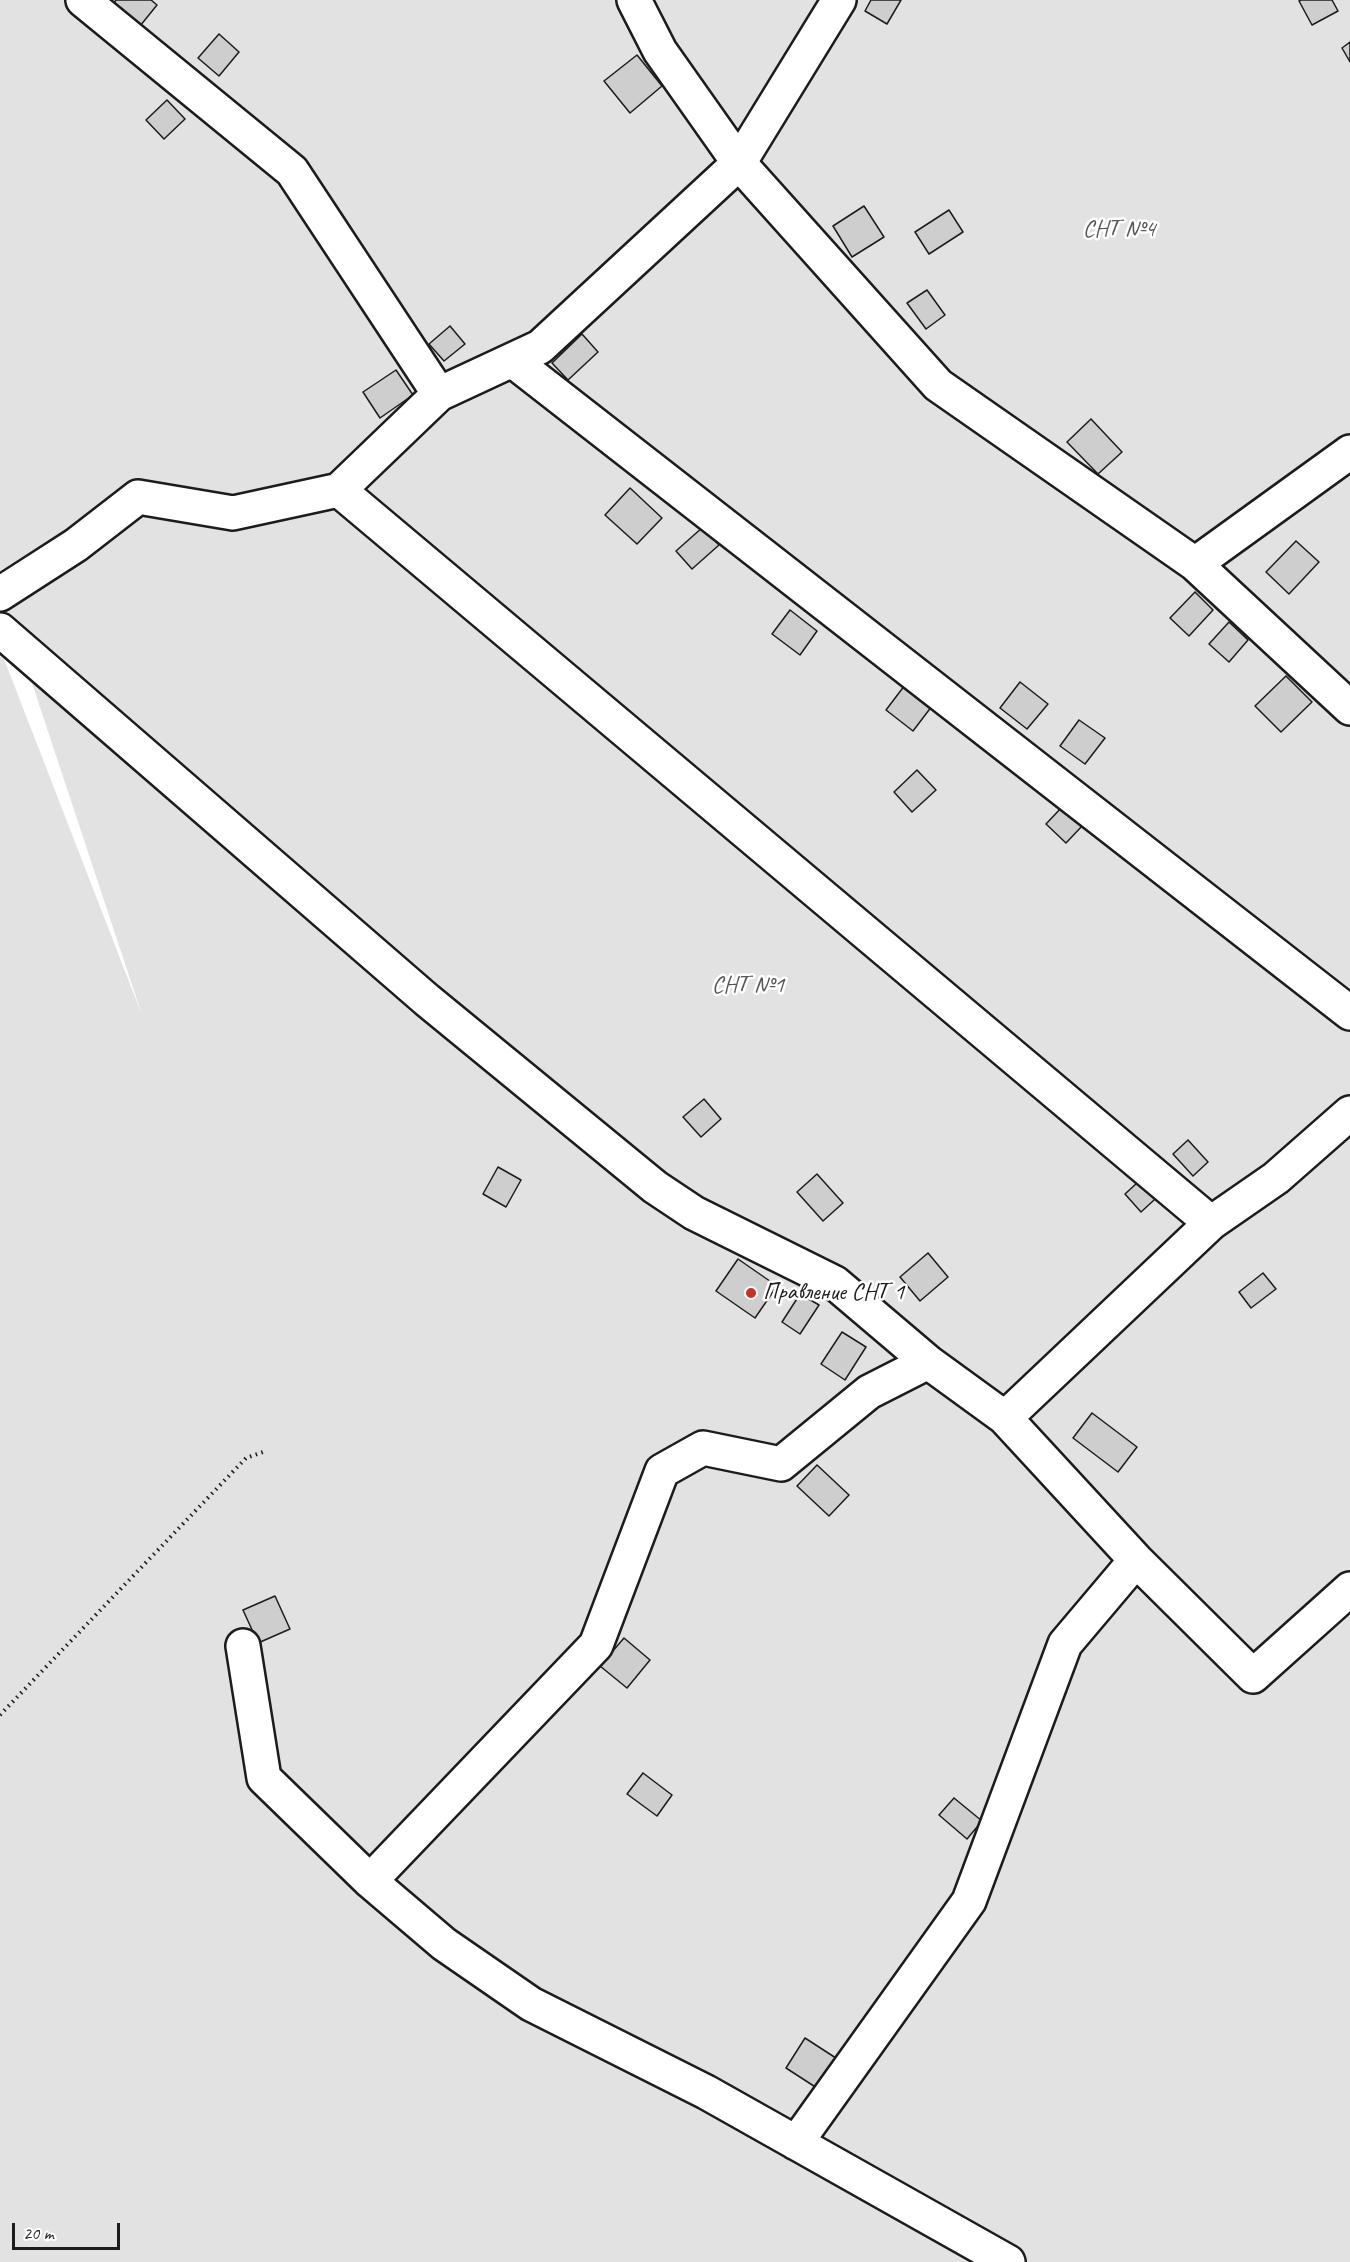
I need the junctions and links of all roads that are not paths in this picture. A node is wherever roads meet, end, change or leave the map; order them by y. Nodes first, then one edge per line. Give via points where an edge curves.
1 (83, 0) edge
2 (634, 0) edge
3 (839, 0) edge
4 (739, 163) junction
5 (512, 360) junction
6 (439, 394) junction
7 (1350, 452) edge
8 (339, 490) junction
9 (1195, 564) junction
10 (0, 594) edge
11 (0, 630) edge
12 (1350, 708) edge
13 (1350, 1013) edge
14 (1350, 1113) edge
15 (1211, 1223) junction
16 (928, 1362) junction
17 (1005, 1418) junction
18 (1136, 1560) junction
19 (1350, 1589) edge
20 (243, 1646) dead end
21 (370, 1881) junction
22 (796, 2143) junction
23 (1008, 2262) edge

1 - 6 street via 292,171
2 - 4 street via 660,51
3 - 4 street
4 - 5 street via 540,347
4 - 9 street via 938,385
5 - 6 street
5 - 13 street
6 - 8 street
7 - 9 street
8 - 10 street via 233,513 138,497 76,545
8 - 15 street
9 - 12 street
11 - 16 street via 427,1000 655,1187 694,1212 835,1283
14 - 15 street via 1276,1178
15 - 17 street
16 - 17 street
16 - 21 street via 869,1392 781,1464 703,1448 662,1471 596,1645
17 - 18 street
18 - 19 street via 1253,1676
18 - 22 street via 1065,1644 969,1901
20 - 21 street via 264,1778
21 - 22 street via 444,1944 531,2004 706,2092
22 - 23 street

